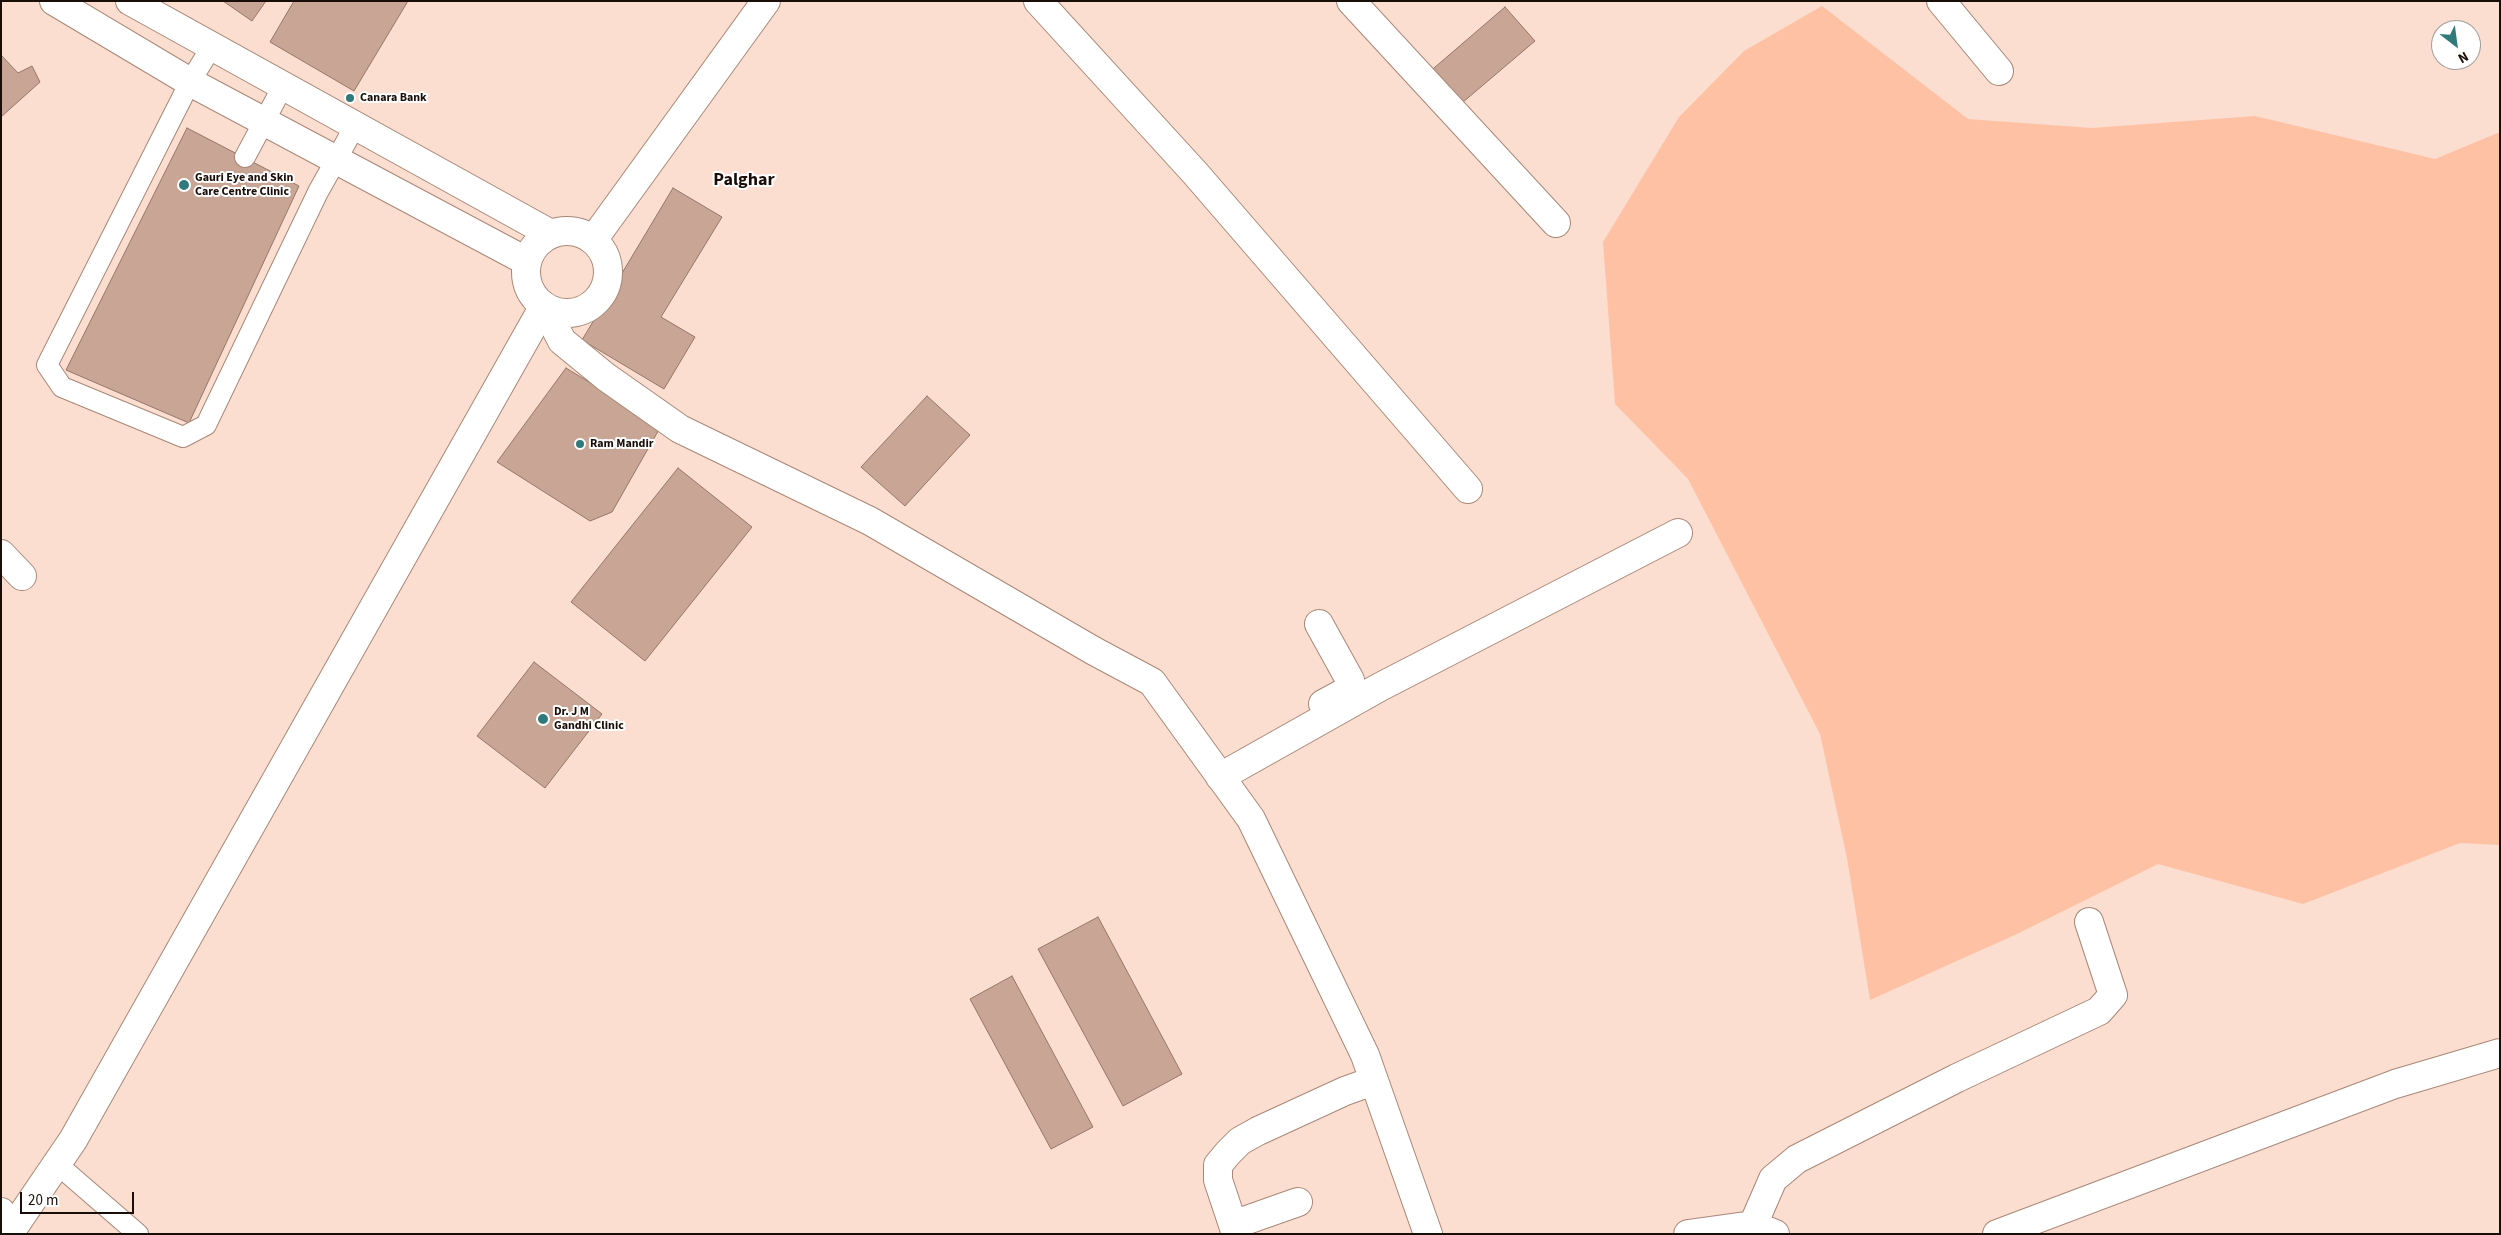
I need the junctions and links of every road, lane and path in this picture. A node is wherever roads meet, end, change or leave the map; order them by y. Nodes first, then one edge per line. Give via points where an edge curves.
1 (54, 1) edge
2 (130, 1) edge
3 (766, 1) edge
4 (1038, 1) edge
5 (1351, 1) edge
6 (1941, 1) edge
7 (212, 46) junction
8 (1999, 71) dead end
9 (190, 82) junction
10 (283, 86) junction
11 (263, 121) junction
12 (355, 126) junction
13 (245, 157) dead end
14 (335, 160) junction
15 (1556, 223) dead end
16 (551, 234) junction
17 (593, 240) junction
18 (526, 261) junction
19 (544, 306) junction
20 (1468, 489) dead end
21 (1678, 533) dead end
22 (1, 554) edge
23 (22, 576) dead end
24 (1319, 624) dead end
25 (1217, 772) junction
26 (2089, 922) dead end
27 (2500, 1053) edge
28 (1373, 1081) junction
29 (57, 1164) junction
30 (1298, 1202) dead end
31 (8, 1224) edge
32 (1764, 1229) edge
33 (1235, 1230) edge
34 (138, 1234) edge
35 (1428, 1234) edge
36 (1688, 1234) edge
37 (1997, 1234) edge

1 - 9 street
2 - 7 street
3 - 17 street
4 - 20 street via 1195,173
5 - 15 street
6 - 8 street
7 - 9 lane
7 - 10 street
9 - 11 street
9 - 14 lane via 47,364 62,387 183,437 206,425
10 - 11 lane
10 - 12 street
11 - 13 lane
11 - 14 street
12 - 14 lane
12 - 16 street
14 - 18 street
16 - 17 street via 558,230 582,232
16 - 18 street via 538,241
17 - 19 street via 601,246 609,267 607,288 594,304 576,313 555,312
18 - 19 street via 527,285 537,302
19 - 25 street via 562,341 680,429 870,521 1152,682
19 - 29 street
21 - 25 street
22 - 23 street
24 - 25 street via 1350,680 1347,691
25 - 28 street via 1251,820 1365,1055
26 - 32 street via 2113,995 2100,1011 1957,1078 1797,1159 1773,1179
27 - 37 street via 2395,1084
28 - 33 street via 1258,1131 1240,1141 1228,1153 1218,1165 1218,1180
28 - 35 street
29 - 31 street
29 - 34 lane
30 - 33 street
32 - 36 street

